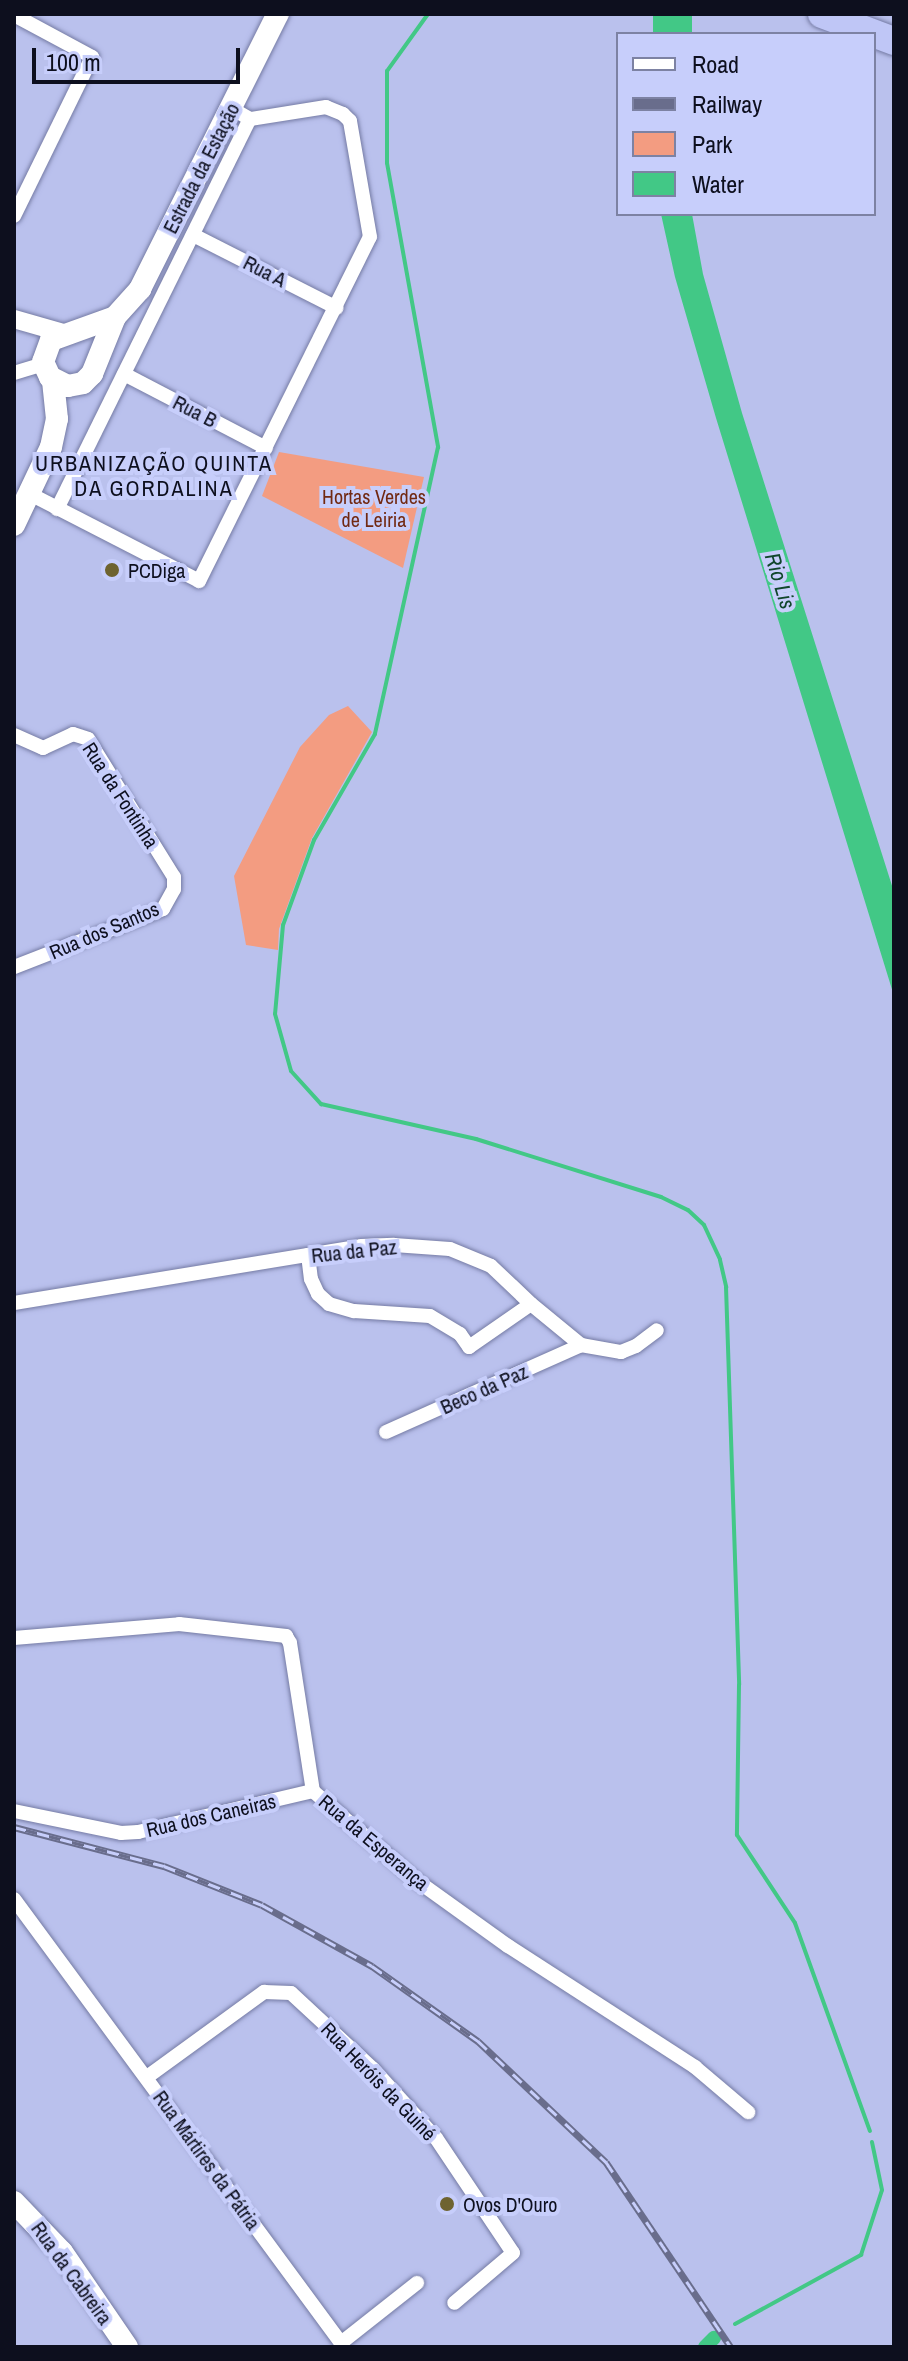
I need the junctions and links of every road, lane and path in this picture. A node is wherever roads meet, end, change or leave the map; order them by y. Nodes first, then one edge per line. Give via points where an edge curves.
1 (278, 14) edge
2 (822, 14) edge
3 (17, 18) edge
4 (870, 32) edge
5 (241, 114) junction
6 (14, 216) edge
7 (193, 235) junction
8 (337, 308) junction
9 (115, 317) junction
10 (20, 322) edge
11 (68, 333) junction
12 (47, 365) junction
13 (88, 372) junction
14 (14, 373) edge
15 (121, 381) junction
16 (57, 419) junction
17 (266, 448) junction
18 (30, 494) junction
19 (57, 509) junction
20 (14, 525) edge
21 (14, 735) edge
22 (174, 877) joint
23 (14, 967) edge
24 (308, 1255) junction
25 (14, 1303) edge
26 (531, 1304) junction
27 (657, 1330) dead end
28 (581, 1345) junction
29 (386, 1432) dead end
30 (14, 1638) edge
31 (313, 1791) junction
32 (14, 1811) edge
33 (14, 1899) edge
34 (147, 2077) junction
35 (748, 2112) dead end
36 (14, 2202) edge
37 (417, 2283) dead end
38 (454, 2303) dead end
39 (127, 2347) edge

1 - 5 main road, Estrada da Estação
2 - 4 highway
3 - 6 street via 92,57
5 - 7 street
5 - 8 street via 326,107 350,121 370,237
5 - 9 main road, Estrada da Estação via 140,289
7 - 8 street, Rua A
7 - 15 street
8 - 17 street
9 - 11 main road, Estrada da Estação
9 - 13 main road, Estrada da Estação
10 - 11 street
10 - 12 street
11 - 12 main road, Estrada da Estação via 51,340
11 - 13 main road via 89,341
12 - 13 main road
12 - 14 street
12 - 16 main road, Estrada da Estação
13 - 15 street, Rua B
13 - 16 main road, Estrada da Estação
15 - 17 street, Rua B
15 - 19 street
16 - 18 main road, Estrada da Estação via 46,464
17 - 19 street via 199,581
18 - 19 street
18 - 20 main road, Estrada da Estação
21 - 22 street, Rua da Fontinha via 43,748 81,735
22 - 23 street, Rua dos Santos via 163,909
24 - 25 street, Rua da Paz
24 - 26 street, Rua da Paz via 383,1245 450,1249 491,1266
24 - 26 street via 311,1279 329,1304 354,1311 430,1316 460,1334 469,1347
26 - 28 street, Rua da Paz
27 - 28 street, Rua da Paz via 621,1352
28 - 29 street, Beco da Paz
30 - 31 street, Rua da Esperança via 179,1624 286,1636
31 - 32 street, Rua dos Caneiras via 138,1832
31 - 35 street, Rua da Esperança via 416,1880 695,2067
33 - 34 street, Rua Mártires da Pátria
34 - 37 street, Rua Mártires da Pátria via 341,2343
34 - 38 street, Rua Heróis da Guiné via 264,1992 291,1993 373,2069 436,2138 513,2253
36 - 39 main road, Rua da Cabreira via 62,2252

